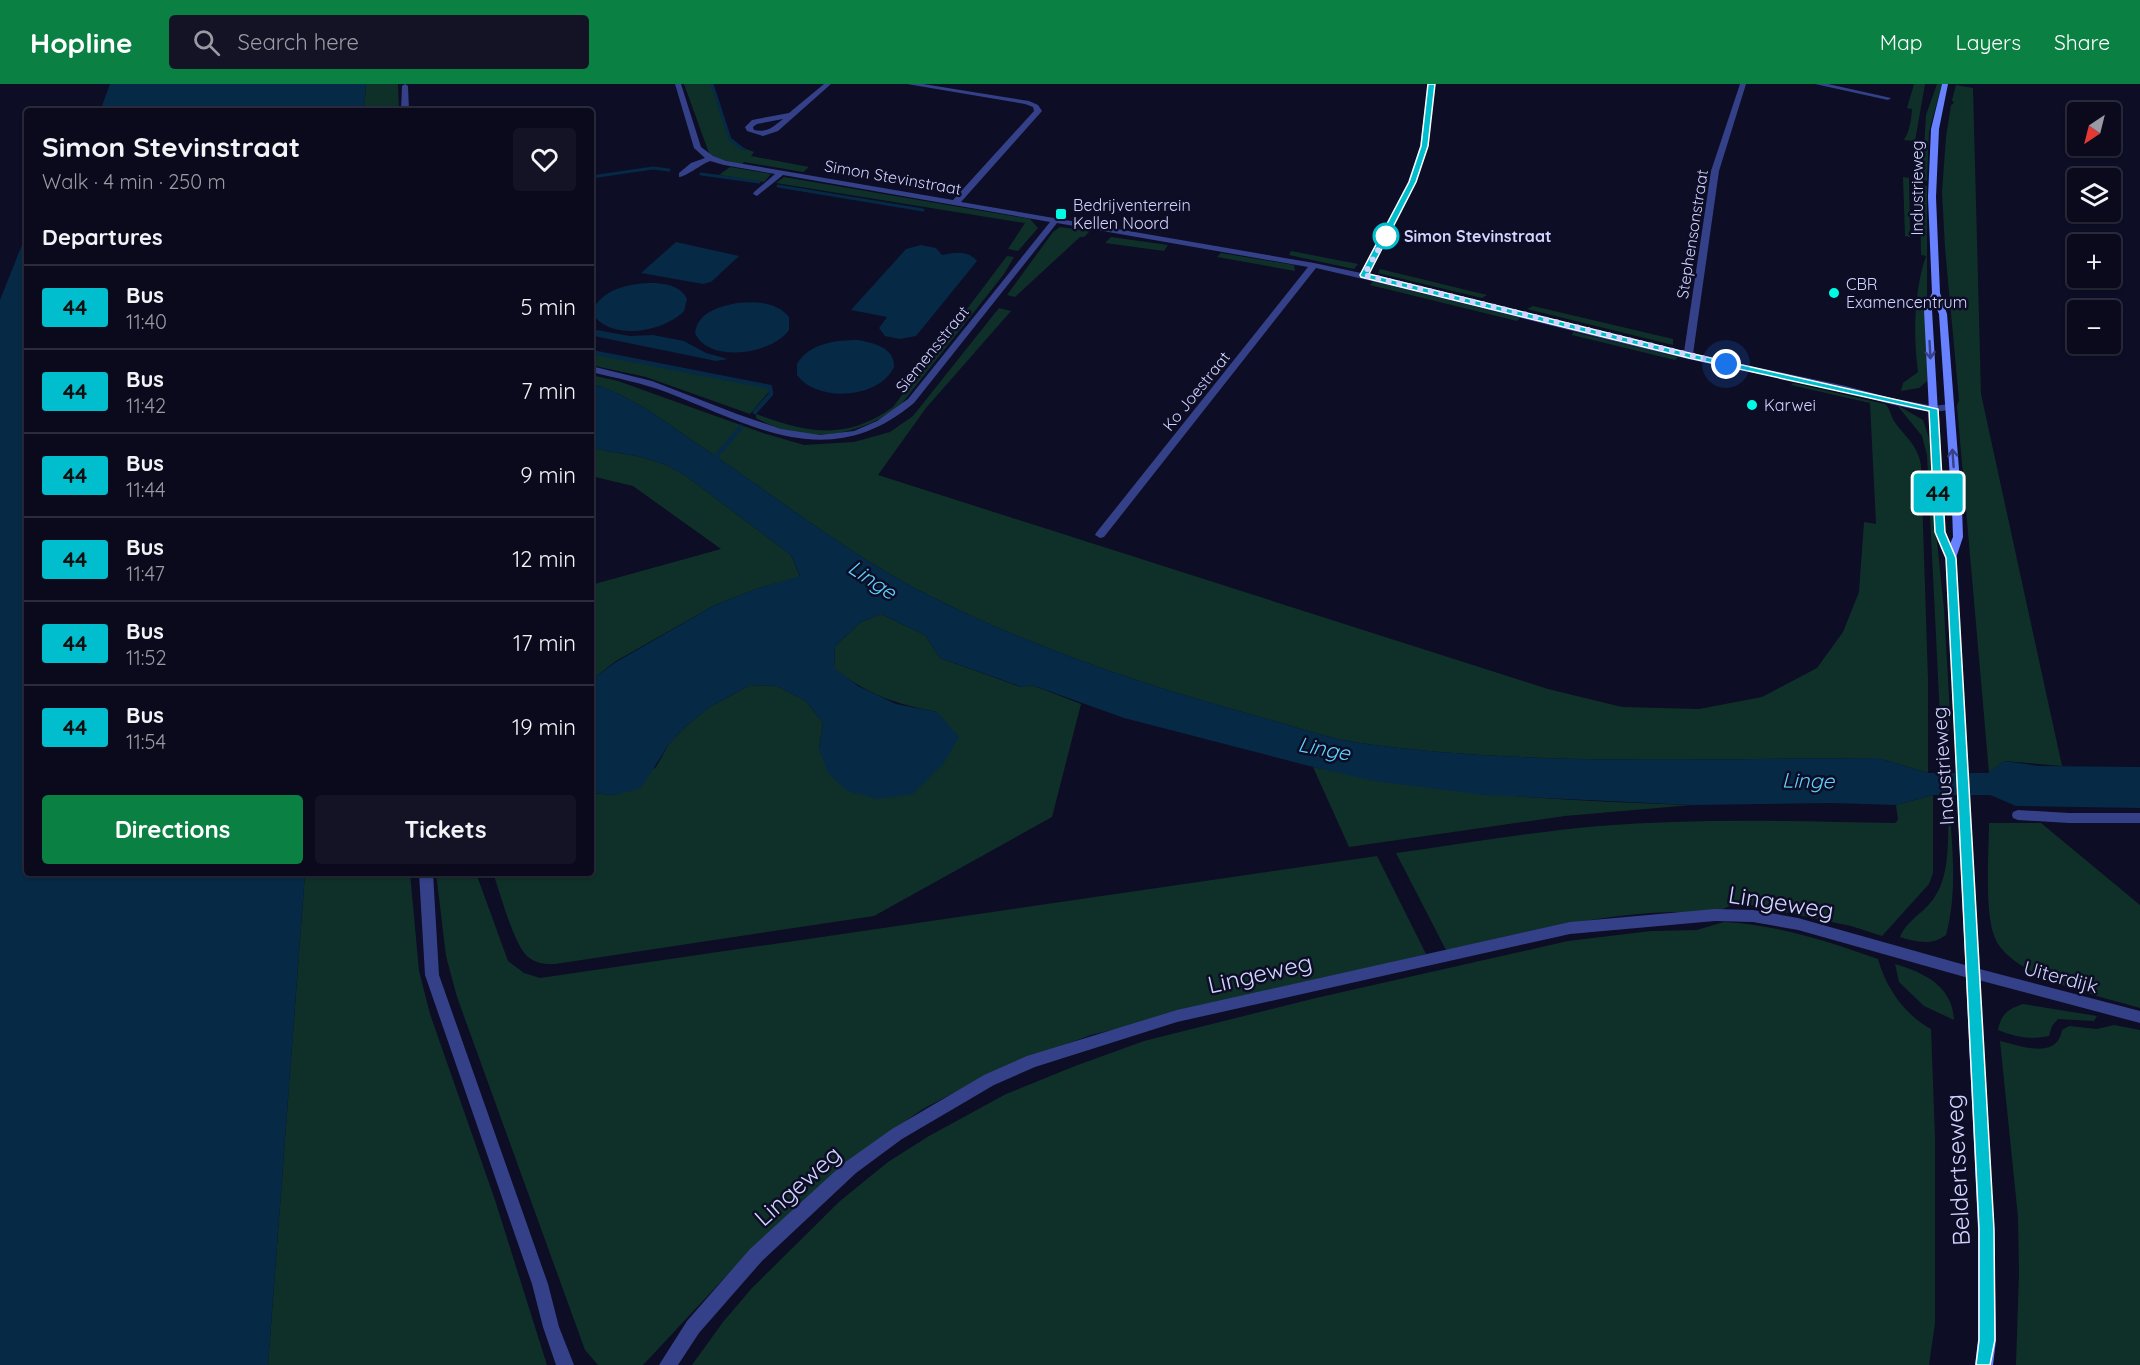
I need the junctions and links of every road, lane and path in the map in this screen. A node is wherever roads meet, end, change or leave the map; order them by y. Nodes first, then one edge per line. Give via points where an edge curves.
1 (678, 84) edge
2 (828, 84) edge
3 (910, 84) edge
4 (1431, 84) edge
5 (1743, 84) edge
6 (1818, 84) edge
7 (1945, 84) edge
8 (405, 86) dead end
9 (1888, 98) dead end
10 (405, 108) edge
11 (791, 115) junction
12 (710, 158) junction
13 (781, 173) junction
14 (682, 175) dead end
15 (758, 194) dead end
16 (955, 203) junction
17 (1055, 220) junction
18 (1314, 265) junction
19 (1364, 275) junction
20 (1936, 293) junction
21 (1689, 356) junction
22 (594, 370) edge
23 (1933, 405) junction
24 (1949, 407) junction
25 (1100, 535) dead end
26 (1951, 558) junction
27 (2018, 815) dead end
28 (2140, 818) edge
29 (426, 876) edge
30 (1972, 973) junction
31 (2140, 1017) edge
32 (565, 1365) edge
33 (668, 1365) edge
34 (1984, 1365) edge

1 - 12 street via 698,148
2 - 11 street
3 - 16 street via 1027,102 1038,111
4 - 19 street via 1424,146 1412,182
5 - 21 street, Stephensonstraat via 1715,171
6 - 9 street
7 - 20 main road, Industrieweg via 1935,129 1932,197
8 - 10 street
11 - 11 street via 755,122 749,127 757,134 769,132
12 - 13 street, Simon Stevinstraat
12 - 14 street
13 - 15 street
13 - 16 street, Simon Stevinstraat
16 - 17 street, Simon Stevinstraat
17 - 18 street, Simon Stevinstraat
17 - 22 street, Siemensstraat via 911,401 870,430 820,438 802,435 759,424 648,383
18 - 19 street, Simon Stevinstraat
18 - 25 street, Ko Joestraat
19 - 21 street, Simon Stevinstraat
20 -> 23 main road, Industrieweg via 1928,310
20 - 24 main road, Industrieweg via 1943,314
21 - 23 street, Simon Stevinstraat
23 - 24 street, Simon Stevinstraat
23 - 26 main road, Industrieweg via 1940,532
26 -> 24 main road, Industrieweg via 1958,537
26 - 30 main road, Industrieweg
27 - 28 street
29 - 32 street via 432,975
30 - 31 street, Uiterdijk
30 - 33 street, Lingeweg via 1798,924 1754,916 1715,915 1570,928 1177,1016 1032,1061 897,1134 850,1168 756,1255 693,1327
30 - 34 main road, Beldertseweg via 1986,1229

